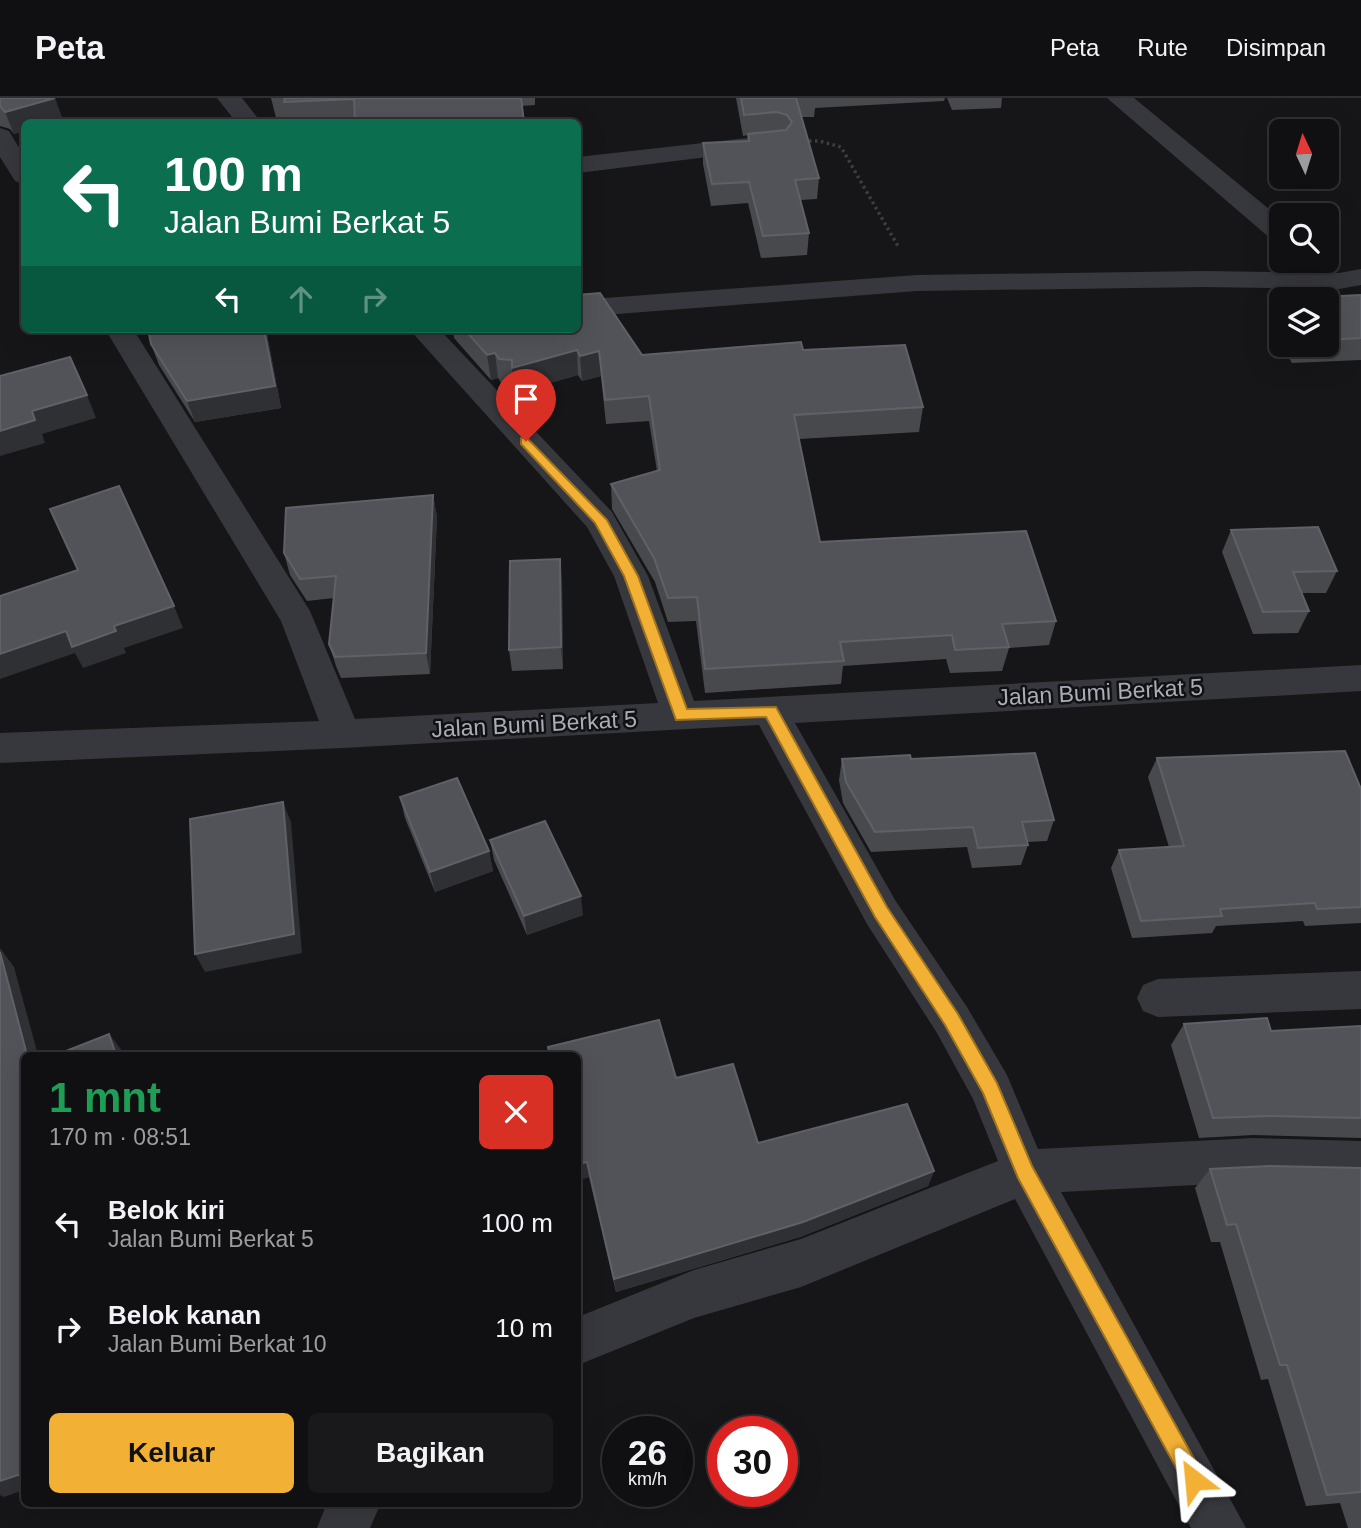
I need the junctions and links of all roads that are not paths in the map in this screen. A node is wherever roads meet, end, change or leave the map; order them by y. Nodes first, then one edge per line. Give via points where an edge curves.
1 (229, 98) edge
2 (1119, 98) edge
3 (246, 119) edge
4 (0, 136) edge
5 (775, 143) edge
6 (581, 165) edge
7 (21, 171) edge
8 (1269, 223) edge
9 (1334, 273) edge
10 (1354, 285) edge
11 (581, 309) edge
12 (121, 333) edge
13 (427, 333) edge
14 (1361, 678) edge
15 (770, 711) junction
16 (681, 716) junction
17 (343, 734) junction
18 (0, 748) edge
19 (1361, 990) edge
20 (1158, 998) dead end
21 (1361, 1163) edge
22 (1025, 1172) junction
23 (581, 1340) edge
24 (353, 1507) edge
25 (344, 1528) edge
26 (1220, 1528) edge

1 - 3 street
2 - 8 street
4 - 7 street
5 - 6 street
9 - 10 street
10 - 11 street via 1205,279 917,283
12 - 17 street via 298,620
13 - 16 street via 600,520 631,576
14 - 15 street, Jalan Bumi Berkat 5
15 - 16 street, Jalan Bumi Berkat 5
15 - 22 street via 881,912 991,1089
16 - 17 street, Jalan Bumi Berkat 5
17 - 18 street, Jalan Bumi Berkat 5
19 - 20 street
21 - 22 street via 1253,1160
22 - 23 street via 801,1264 694,1294
22 - 26 street
24 - 25 street

